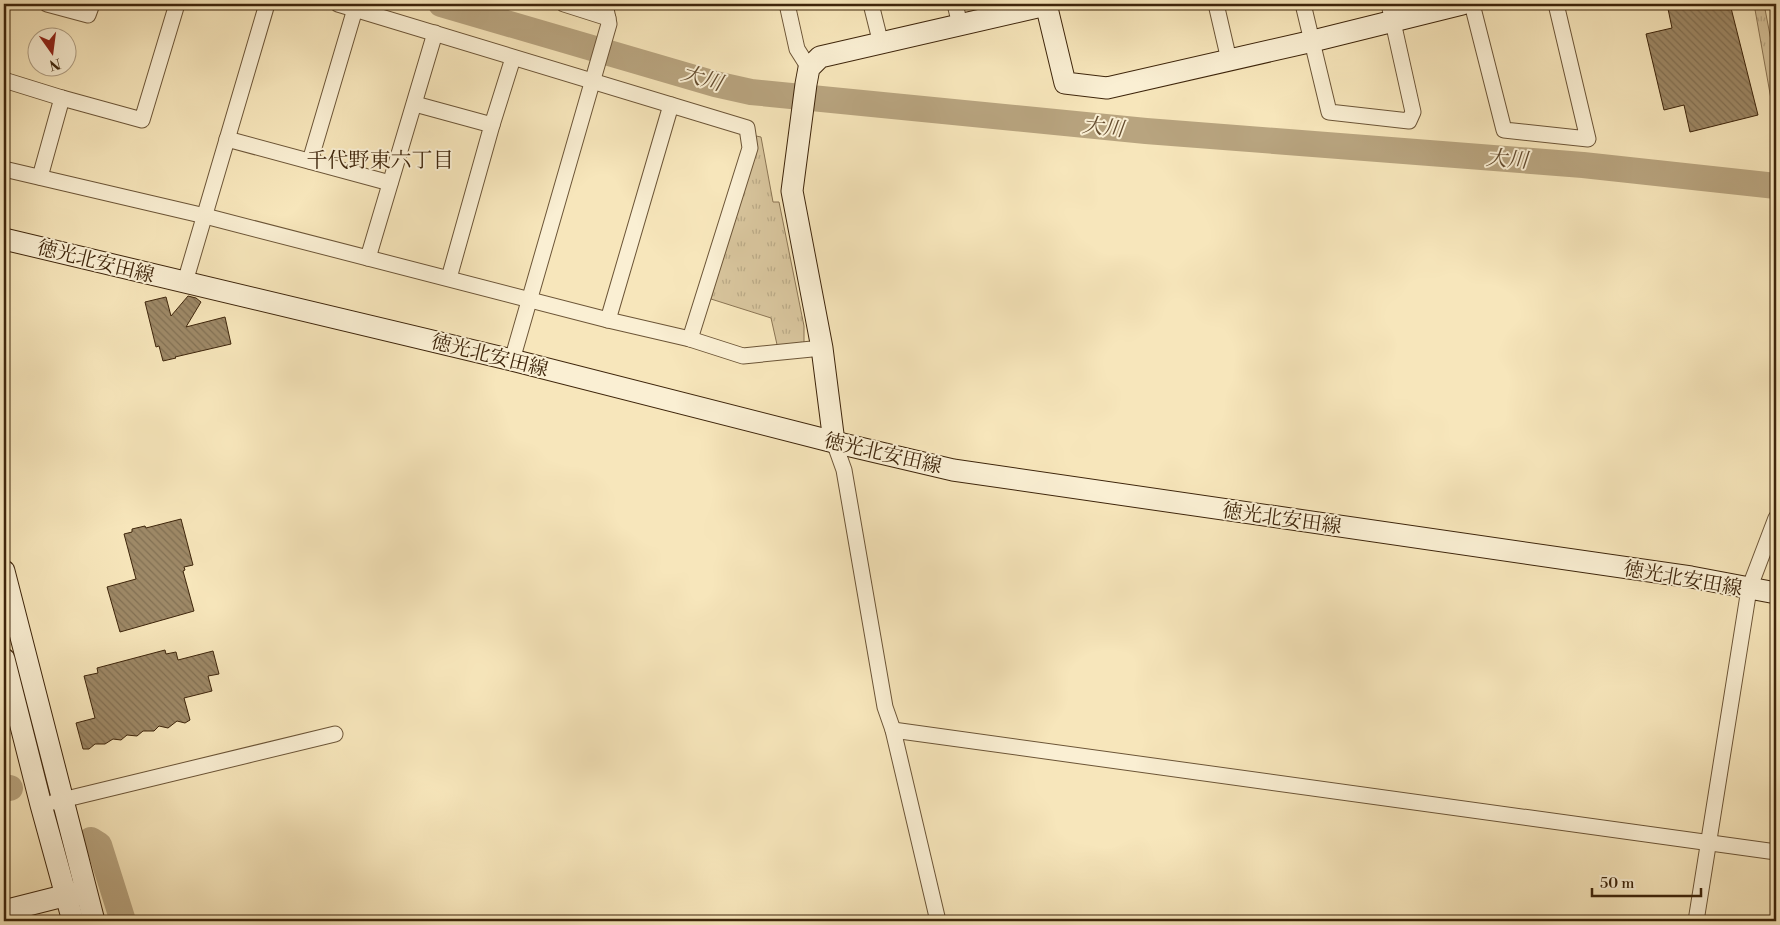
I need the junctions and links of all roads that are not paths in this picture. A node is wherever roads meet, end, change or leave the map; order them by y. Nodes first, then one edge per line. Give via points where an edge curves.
1 (48, 4) edge
2 (92, 4) edge
3 (177, 4) edge
4 (267, 4) edge
5 (338, 4) edge
6 (564, 4) edge
7 (786, 4) edge
8 (871, 4) edge
9 (955, 4) edge
10 (1048, 4) edge
11 (1216, 4) edge
12 (1303, 4) edge
13 (1462, 4) edge
14 (1472, 4) edge
15 (1556, 4) edge
16 (355, 9) junction
17 (607, 11) edge
18 (1391, 12) edge
19 (960, 25) junction
20 (435, 33) junction
21 (1312, 41) junction
22 (881, 44) junction
23 (513, 58) junction
24 (1229, 60) junction
25 (807, 76) junction
26 (593, 77) junction
27 (4, 80) edge
28 (62, 98) junction
29 (415, 104) junction
30 (671, 105) junction
31 (492, 125) junction
32 (227, 139) junction
33 (310, 161) junction
34 (4, 169) edge
35 (40, 177) junction
36 (390, 183) junction
37 (205, 216) junction
38 (4, 239) edge
39 (368, 258) junction
40 (449, 278) junction
41 (185, 282) junction
42 (528, 300) junction
43 (608, 320) junction
44 (690, 339) junction
45 (822, 348) junction
46 (512, 360) junction
47 (834, 442) junction
48 (1776, 518) edge
49 (4, 571) edge
50 (1748, 589) junction
51 (1776, 593) edge
52 (4, 659) edge
53 (893, 730) junction
54 (335, 734) dead end
55 (63, 800) junction
56 (41, 805) junction
57 (1709, 841) junction
58 (1776, 852) edge
59 (86, 890) junction
60 (66, 896) junction
61 (4, 911) edge
62 (73, 921) edge
63 (94, 921) edge
64 (938, 921) edge
65 (1696, 921) edge

1 - 2 street via 88,15
3 - 28 street via 142,120
4 - 32 street
5 - 16 street
6 - 17 street
7 - 25 street via 796,49
8 - 22 street
9 - 19 street
10 - 19 street
10 - 24 street via 1065,83 1107,88
11 - 24 street
12 - 21 street
13 - 18 street
14 - 15 street via 1504,130 1588,139
16 - 20 street
16 - 33 street
17 - 26 street via 610,24
18 - 21 street
18 - 21 street via 1413,112 1410,121 1329,112
19 - 22 street
20 - 23 street
20 - 29 street
21 - 24 street
22 - 25 street via 820,58
23 - 26 street
23 - 31 street
25 - 45 street via 792,191
26 - 30 street
26 - 42 street
27 - 28 street
28 - 35 street
29 - 31 street
29 - 36 street
30 - 43 street
30 - 44 street via 747,128 750,148
31 - 40 street
32 - 33 street
32 - 37 street
33 - 36 street
34 - 35 street
35 - 37 street
36 - 39 street
37 - 39 street
37 - 41 street
38 - 41 street, 徳光北安田線
39 - 40 street
40 - 42 street
41 - 46 street, 徳光北安田線
42 - 43 street
42 - 46 street
43 - 44 street
44 - 45 street via 743,356
45 - 47 street
46 - 47 street, 徳光北安田線
47 - 50 street, 徳光北安田線 via 953,470 1681,576
47 - 53 street via 844,470 884,706
48 - 50 street
49 - 55 street
50 - 51 street, 徳光北安田線
50 - 57 street
52 - 56 street
53 - 57 street
53 - 64 street
54 - 55 street
55 - 56 street
55 - 59 street
56 - 60 street
57 - 58 street
57 - 65 street
59 - 60 street
59 - 63 street
60 - 61 street
60 - 62 street

